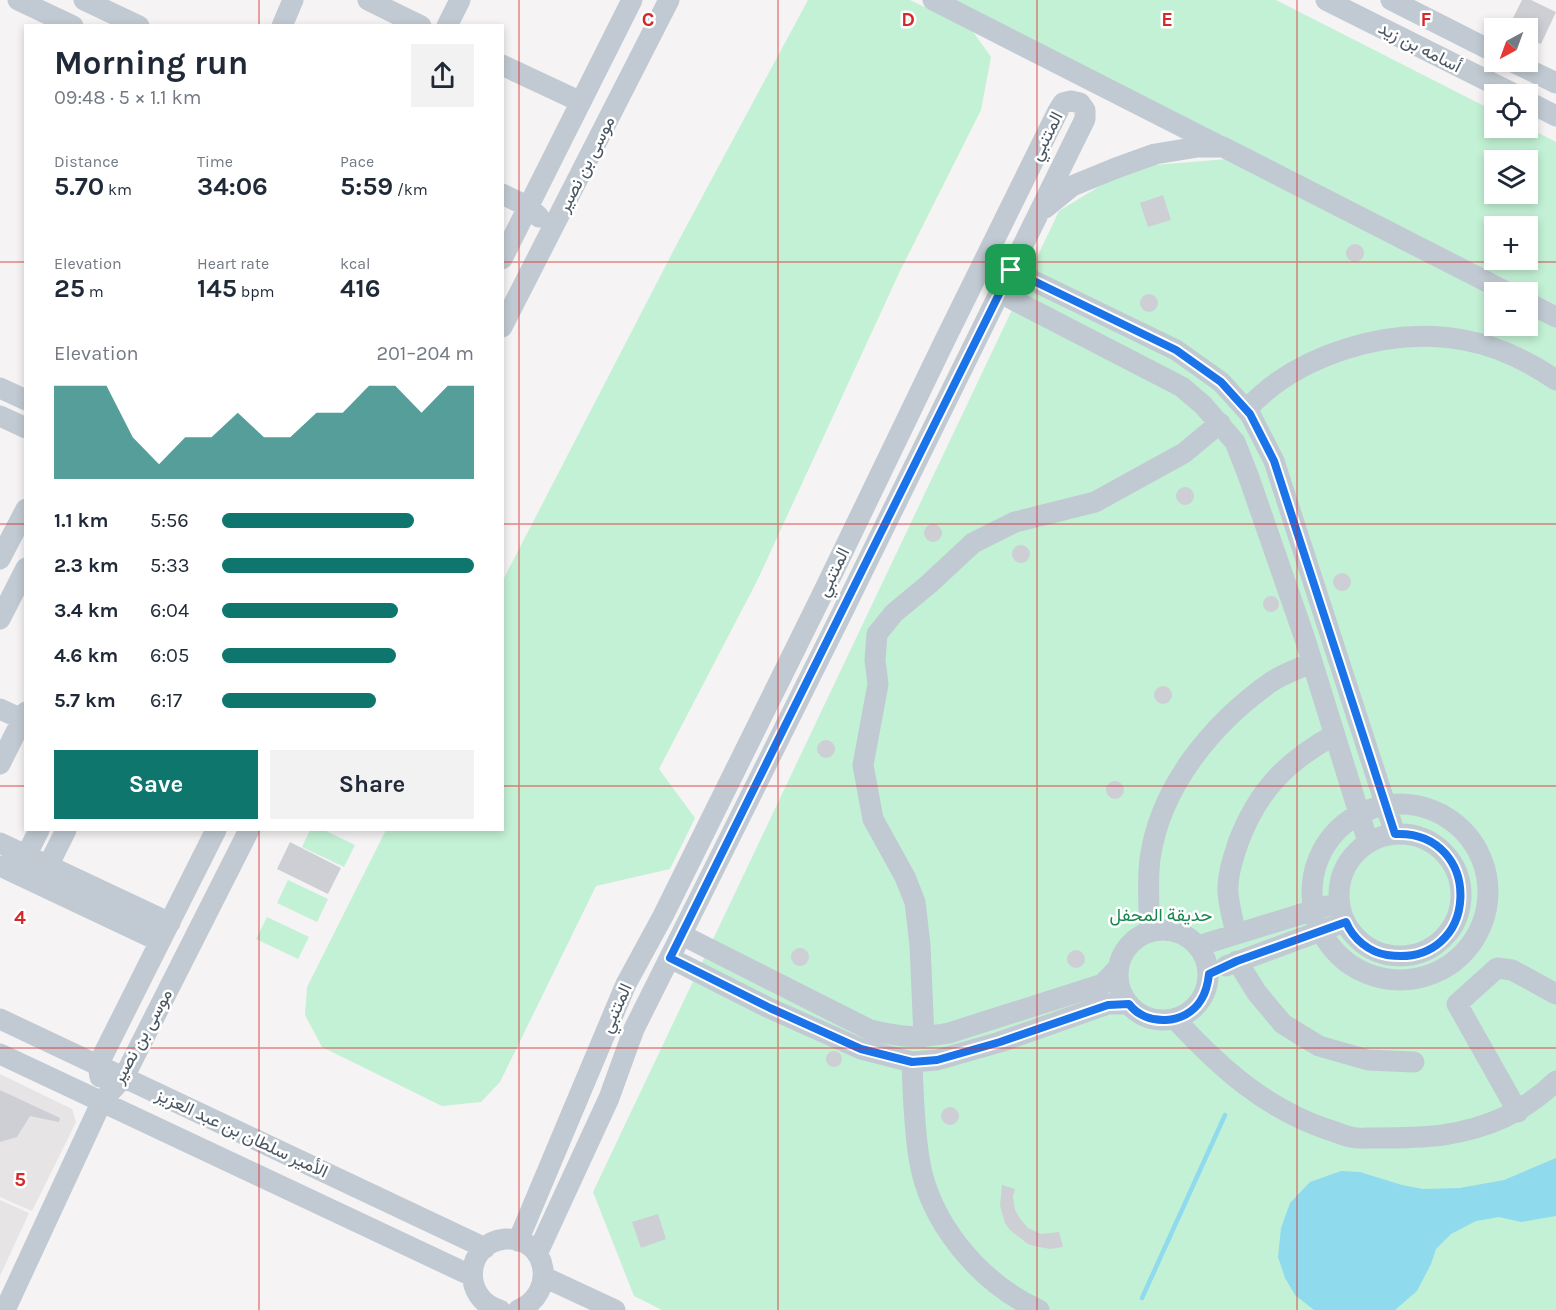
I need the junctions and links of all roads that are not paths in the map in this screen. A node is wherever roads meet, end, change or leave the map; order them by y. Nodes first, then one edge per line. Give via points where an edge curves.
1 (18, 0) edge
2 (84, 0) edge
3 (293, 0) edge
4 (368, 0) edge
5 (460, 0) edge
6 (632, 0) edge
7 (669, 0) edge
8 (933, 0) edge
9 (1326, 0) edge
10 (1390, 0) edge
11 (1415, 5) edge
12 (69, 24) edge
13 (135, 24) edge
14 (283, 24) edge
15 (417, 24) edge
16 (448, 24) edge
17 (1388, 31) junction
18 (1484, 46) edge
19 (504, 66) edge
20 (1538, 71) edge
21 (1554, 77) edge
22 (1494, 84) edge
23 (581, 102) junction
24 (1538, 107) edge
25 (1556, 116) edge
26 (1223, 147) junction
27 (504, 196) edge
28 (529, 207) junction
29 (1040, 212) junction
30 (509, 228) edge
31 (552, 230) junction
32 (504, 250) edge
33 (1011, 270) junction
34 (1487, 282) edge
35 (999, 293) junction
36 (1538, 308) edge
37 (1556, 317) edge
38 (504, 323) edge
39 (1556, 380) edge
40 (0, 388) edge
41 (24, 399) edge
42 (1246, 410) junction
43 (0, 416) edge
44 (1220, 423) junction
45 (24, 427) edge
46 (24, 513) edge
47 (0, 560) edge
48 (24, 572) edge
49 (0, 619) edge
50 (1312, 662) junction
51 (0, 709) edge
52 (24, 718) edge
53 (1334, 735) junction
54 (0, 764) edge
55 (1387, 804) junction
56 (1358, 814) junction
57 (38, 831) edge
58 (66, 831) edge
59 (215, 831) edge
60 (248, 831) edge
61 (1395, 834) junction
62 (1368, 842) junction
63 (0, 843) edge
64 (26, 856) junction
65 (1484, 864) junction
66 (0, 866) edge
67 (48, 866) junction
68 (1458, 876) junction
69 (31, 880) junction
70 (1313, 909) junction
71 (1342, 913) junction
72 (1321, 931) junction
73 (164, 932) junction
74 (1150, 932) junction
75 (682, 934) junction
76 (1236, 934) junction
77 (1198, 946) junction
78 (1407, 956) junction
79 (670, 958) junction
80 (1237, 961) junction
81 (1453, 962) junction
82 (1118, 968) junction
83 (1209, 974) junction
84 (1414, 979) junction
85 (1478, 986) junction
86 (1556, 994) edge
87 (1129, 1004) junction
88 (0, 1019) edge
89 (1175, 1019) junction
90 (924, 1037) junction
91 (0, 1054) edge
92 (912, 1062) junction
93 (1414, 1062) dead end
94 (98, 1065) junction
95 (124, 1077) junction
96 (1556, 1081) edge
97 (102, 1101) junction
98 (1518, 1112) junction
99 (518, 1241) junction
100 (485, 1248) junction
101 (537, 1254) junction
102 (472, 1276) junction
103 (544, 1277) junction
104 (477, 1303) edge
105 (531, 1308) edge
106 (5, 1310) edge
107 (500, 1310) edge
108 (615, 1310) edge
109 (1040, 1310) edge

1 - 12 street
2 - 13 street
3 - 14 street
4 - 15 street
5 - 16 street
6 - 23 street, موسى بن نصير
7 - 31 street, موسى بن نصير
8 - 26 street
9 - 17 street, أسامه بن زيد
10 - 11 street, أسامه بن زيد
10 - 17 street
11 - 17 street
11 - 18 street, أسامه بن زيد
17 - 22 street, أسامه بن زيد
19 - 23 street
20 - 21 street
23 - 28 street, موسى بن نصير
24 - 25 street
26 - 29 street via 1155,154 1126,164 1072,186
26 - 34 street
27 - 28 street
28 - 30 street, موسى بن نصير
28 - 31 street
29 - 33 street, المتنبي
29 - 99 street, المتنبي via 1085,119 1080,103 1063,103 1058,111 821,597 626,984
30 - 31 street
30 - 32 street, موسى بن نصير
31 - 38 street, موسى بن نصير
33 - 35 street, المتنبي
33 - 42 street via 1176,350 1221,382
35 - 44 street via 1162,375 1182,387
35 - 75 street, المتنبي
36 - 37 street
39 - 42 street via 1501,350 1464,340 1392,338 1311,362 1260,394
40 - 41 street
42 - 55 street via 1274,461
43 - 45 street
44 - 50 street via 1235,442 1248,475
44 - 90 street via 1184,453 1095,502 1015,522 973,543 894,613 877,634 878,684 863,765 873,819 915,902
46 - 47 street
48 - 49 street
50 - 53 street
50 - 74 street via 1273,681 1230,714 1179,780 1160,818 1150,858
51 - 52 street
52 - 54 street
53 - 56 street
53 - 76 street via 1288,766 1260,796 1231,863 1228,892
55 - 56 street
55 - 61 street
55 - 65 street via 1418,805 1446,817 1469,837
56 - 62 street
56 - 70 street via 1336,831 1320,854 1312,881
57 - 64 street
58 - 67 street
59 - 73 street, موسى بن نصير
60 - 95 street, موسى بن نصير
61 - 62 street
61 - 68 street via 1427,840 1444,852
62 - 71 street via 1352,855 1342,872 1338,892
63 - 64 street
64 - 67 street
64 - 69 street
65 - 68 street
65 - 81 street via 1489,894 1483,924 1467,951
66 - 69 street
67 - 69 street
67 - 73 street
68 - 78 street via 1460,909 1452,928 1438,944
69 - 73 street
70 - 71 street
70 - 72 street
70 - 76 street
71 - 72 street
71 - 78 street via 1349,930 1363,945 1381,954
72 - 80 street
72 - 84 street via 1341,957 1364,973 1391,980
73 - 94 street, موسى بن نصير
74 - 77 street via 1173,930
74 - 82 street via 1131,942
75 - 79 street, المتنبي
75 - 90 street via 870,1030
76 - 77 street
77 - 83 street
78 - 84 street
79 - 92 street via 861,1049
79 - 101 street, المتنبي via 634,1029 609,1098
80 - 83 street
80 - 93 street via 1257,993 1284,1024 1319,1046 1368,1060
81 - 84 street via 1445,969
81 - 85 street
82 - 87 street via 1118,983
82 - 90 street via 1103,984 949,1033
83 - 89 street via 1200,1002
85 - 86 street via 1497,968 1512,970
85 - 98 street via 1456,1004
87 - 89 street via 1145,1017
87 - 92 street via 1108,1005 937,1060
88 - 94 street, الأمير سلطان بن عبد العزيز
89 - 98 street via 1208,1055 1259,1096 1305,1122 1352,1137 1426,1137 1460,1132
91 - 97 street, الأمير سلطان بن عبد العزيز
92 - 109 street via 919,1160 932,1201 971,1260 1000,1286
94 - 95 street, الأمير سلطان بن عبد العزيز
94 - 97 street, موسى بن نصير
95 - 97 street, موسى بن نصير
95 - 100 street, الأمير سلطان بن عبد العزيز
96 - 98 street
97 - 102 street, الأمير سلطان بن عبد العزيز
97 - 106 street
99 - 100 street via 506,1239
99 - 101 street
100 - 102 street via 477,1257
101 - 103 street
102 - 104 street
103 - 105 street
103 - 108 street
104 - 107 street

